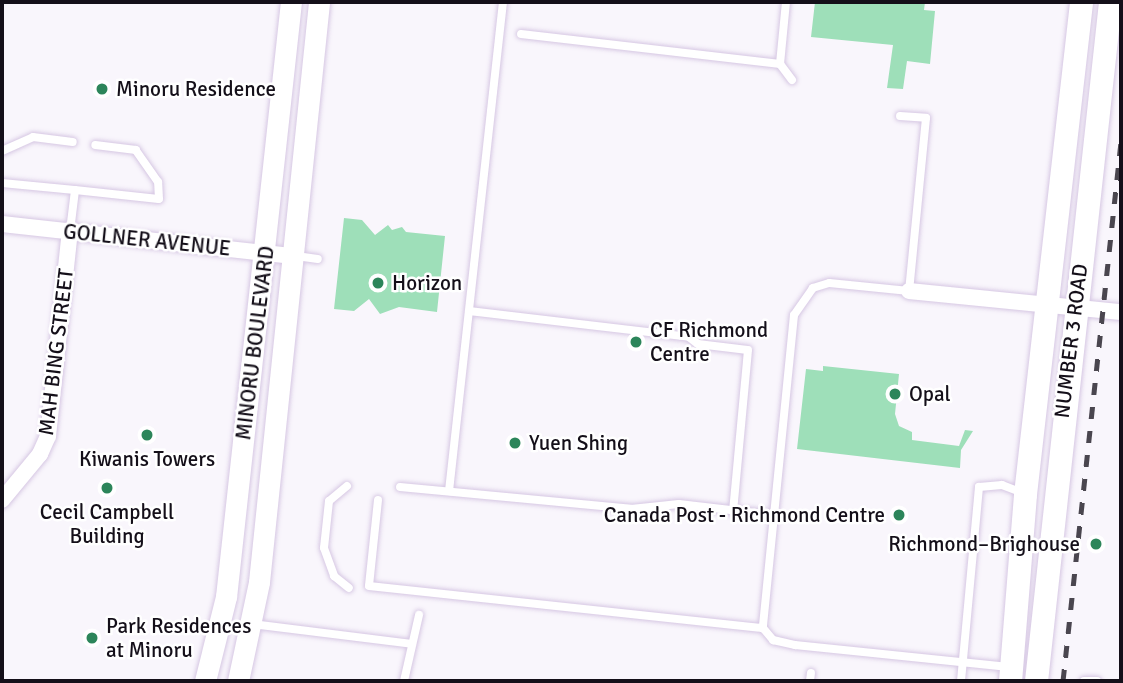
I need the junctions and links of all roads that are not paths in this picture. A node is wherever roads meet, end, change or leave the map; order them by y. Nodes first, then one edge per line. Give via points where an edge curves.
1 (291, 2) edge
2 (319, 2) edge
3 (503, 2) edge
4 (786, 2) edge
5 (1081, 2) edge
6 (1110, 2) edge
7 (521, 34) dead end
8 (780, 64) junction
9 (792, 80) dead end
10 (900, 116) dead end
11 (73, 142) dead end
12 (95, 145) dead end
13 (2, 151) edge
14 (2, 183) edge
15 (75, 190) junction
16 (2, 224) edge
17 (70, 231) junction
18 (266, 253) junction
19 (293, 256) junction
20 (318, 259) dead end
21 (909, 291) junction
22 (1045, 304) junction
23 (1076, 308) junction
24 (469, 311) junction
25 (1121, 312) edge
26 (347, 486) dead end
27 (400, 487) dead end
28 (449, 491) junction
29 (1025, 494) junction
30 (2, 500) edge
31 (378, 500) dead end
32 (733, 510) junction
33 (773, 515) junction
34 (349, 588) dead end
35 (419, 615) dead end
36 (253, 624) junction
37 (763, 628) junction
38 (412, 644) junction
39 (963, 662) junction
40 (1011, 674) edge
41 (205, 681) edge
42 (238, 681) edge
43 (404, 681) edge
44 (961, 681) edge
45 (1036, 681) edge
46 (1084, 681) edge
47 (1097, 681) edge

1 - 18 street, MINORU BOULEVARD
2 - 19 street, MINORU BOULEVARD
3 - 24 lane
4 - 8 lane
5 - 22 main road, NUMBER 3 ROAD
6 - 23 main road, NUMBER 3 ROAD
7 - 8 lane
8 - 9 lane
10 - 21 lane via 926,118
11 - 13 lane via 33,137
12 - 15 lane via 136,150 158,182 159,199
14 - 15 lane
15 - 17 lane
16 - 17 street, GOLLNER AVENUE
17 - 18 street, GOLLNER AVENUE
17 - 30 street, MAH BING STREET via 48,436 40,454
18 - 19 street, GOLLNER AVENUE
18 - 41 street, MINORU BOULEVARD via 226,597
19 - 20 lane
19 - 36 street, MINORU BOULEVARD
21 - 22 street
21 - 33 lane via 829,283 813,288 800,301 794,315
22 - 23 street
22 - 29 main road, NUMBER 3 ROAD
23 - 25 street
23 - 45 main road, NUMBER 3 ROAD
24 - 28 lane
24 - 32 lane via 690,337 698,344 748,350
26 - 34 lane via 329,501 324,548 334,576
27 - 28 lane
28 - 32 lane via 631,509 679,504
29 - 39 lane via 1009,486 979,487
29 - 40 main road, NUMBER 3 ROAD
31 - 37 lane via 369,586
32 - 33 lane
33 - 37 lane
35 - 38 lane
36 - 38 lane
36 - 42 street, MINORU BOULEVARD
37 - 39 lane via 773,640 786,643
38 - 43 lane
39 - 40 lane
39 - 44 lane
46 - 47 lane

